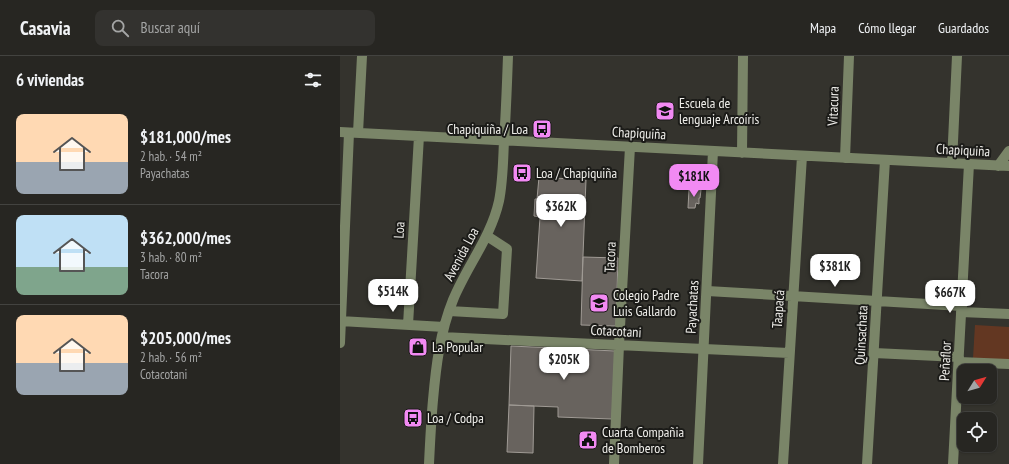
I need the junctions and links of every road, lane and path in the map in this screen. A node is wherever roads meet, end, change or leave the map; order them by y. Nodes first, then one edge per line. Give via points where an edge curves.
1 (362, 56) edge
2 (508, 56) edge
3 (743, 56) edge
4 (849, 56) edge
5 (957, 56) edge
6 (349, 133) edge
7 (419, 136) junction
8 (504, 141) junction
9 (630, 147) junction
10 (713, 151) junction
11 (1009, 151) edge
12 (742, 153) junction
13 (802, 156) junction
14 (845, 158) junction
15 (886, 160) junction
16 (952, 163) junction
17 (969, 164) junction
18 (998, 166) junction
19 (1009, 166) edge
20 (487, 236) junction
21 (707, 291) junction
22 (793, 296) junction
23 (877, 301) junction
24 (962, 309) junction
25 (449, 311) junction
26 (1009, 314) edge
27 (340, 321) edge
28 (408, 324) junction
29 (443, 332) junction
30 (340, 343) edge
31 (619, 345) junction
32 (704, 349) junction
33 (789, 353) junction
34 (874, 353) junction
35 (959, 360) junction
36 (1009, 364) edge
37 (429, 464) edge
38 (614, 464) edge
39 (698, 464) edge
40 (783, 464) edge
41 (867, 464) edge
42 (953, 464) edge

1 - 6 street
2 - 8 street, Avenida Loa
3 - 12 street
4 - 14 street, Vitacura
5 - 16 street
6 - 7 street, Chapiquiña
6 - 27 street
7 - 8 street, Chapiquiña
7 - 28 street, Loa
8 - 9 street, Chapiquiña
8 - 20 street, Avenida Loa via 501,189
9 - 10 street, Chapiquiña
9 - 31 street, Tacora
10 - 12 street, Chapiquiña
10 - 21 street, Payachatas
11 - 18 street
12 - 13 street, Chapiquiña
13 - 14 street, Chapiquiña
13 - 22 street, Taapacá
14 - 15 street, Chapiquiña
15 - 16 street, Chapiquiña
15 - 23 street, Quinsachata
16 - 17 street, Chapiquiña
17 - 18 street, Chapiquiña
17 - 24 street, Peñaflor
18 - 19 street, Chapiquiña
20 - 25 street, Avenida Loa via 459,286
20 - 25 street via 507,249 503,314
21 - 22 street
21 - 32 street, Payachatas
22 - 23 street
22 - 33 street, Taapacá
23 - 24 street
23 - 34 street, Quinsachata
24 - 26 street
24 - 35 street, Peñaflor
25 - 29 street, Avenida Loa
27 - 28 street, Cotacotani
27 - 30 street
28 - 29 street, Cotacotani
29 - 31 street, Cotacotani
29 - 37 street, Avenida Loa via 435,386
31 - 32 street, Cotacotani
31 - 38 street, Tacora
32 - 33 street, Cotacotani
32 - 39 street, Payachatas
33 - 40 street, Taapacá
34 - 35 street
34 - 41 street, Quinsachata
35 - 36 street
35 - 42 street, Peñaflor

